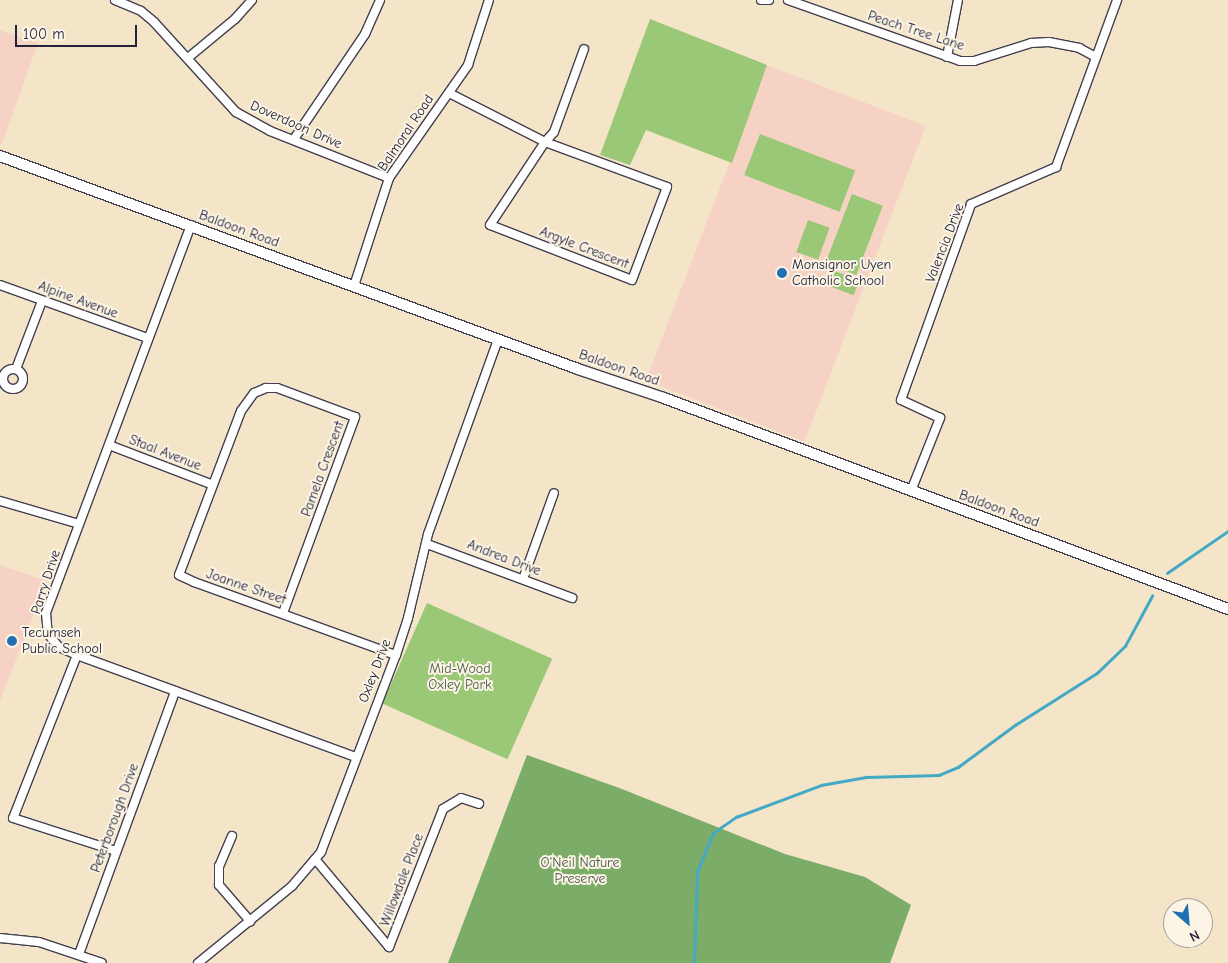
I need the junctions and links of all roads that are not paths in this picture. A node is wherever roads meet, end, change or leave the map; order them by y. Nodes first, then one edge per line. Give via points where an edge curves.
1 (116, 0) edge
2 (252, 0) edge
3 (380, 0) edge
4 (489, 0) edge
5 (762, 0) edge
6 (769, 0) edge
7 (788, 0) edge
8 (958, 0) edge
9 (1117, 0) edge
10 (584, 49) dead end
11 (1094, 56) junction
12 (189, 57) junction
13 (947, 57) junction
14 (449, 93) junction
15 (294, 139) junction
16 (544, 142) junction
17 (0, 156) edge
18 (389, 178) junction
19 (191, 225) junction
20 (0, 285) edge
21 (354, 286) junction
22 (42, 301) junction
23 (147, 338) junction
24 (498, 340) junction
25 (16, 370) dead end
26 (108, 445) junction
27 (213, 485) junction
28 (911, 491) junction
29 (554, 493) dead end
30 (0, 501) edge
31 (80, 524) junction
32 (427, 544) junction
33 (524, 579) junction
34 (572, 598) dead end
35 (1228, 609) edge
36 (283, 614) junction
37 (77, 655) junction
38 (396, 655) junction
39 (175, 692) junction
40 (356, 757) junction
41 (480, 804) dead end
42 (232, 836) dead end
43 (116, 851) junction
44 (315, 860) junction
45 (250, 921) junction
46 (0, 938) edge
47 (79, 954) junction
48 (102, 963) edge
49 (198, 963) edge

1 - 12 street, Doverdoon Drive via 141,11
2 - 12 street via 235,19
3 - 15 street via 365,34
4 - 14 street, Balmoral Road via 468,65
5 - 6 street
7 - 13 street, Peach Tree Lane
8 - 13 street
9 - 11 street, Valencia Drive
10 - 16 street via 554,132
11 - 13 street, Peach Tree Lane via 1079,48 1049,42 1031,43 974,61
11 - 28 street, Valencia Drive via 1056,167 971,204 900,400 940,418
12 - 15 street, Doverdoon Drive via 209,85 236,112
14 - 16 street, Argyle Crescent
14 - 18 street, Balmoral Road
15 - 18 street, Doverdoon Drive
16 - 16 street, Argyle Crescent via 490,225 632,280 667,187
17 - 19 street, Baldoon Road
18 - 21 street, Balmoral Road
19 - 21 street, Baldoon Road
19 - 23 street, Parry Drive
20 - 22 street, Alpine Avenue
21 - 24 street, Baldoon Road
22 - 23 street, Alpine Avenue
22 - 25 street
23 - 26 street, Parry Drive
24 - 28 street, Baldoon Road via 664,398
24 - 32 street, Oxley Drive
26 - 27 street, Staal Avenue
26 - 31 street, Parry Drive
27 - 36 street, Joanne Street via 179,575
27 - 36 street, Pamela Crescent via 241,411 254,393 277,388 355,417
28 - 35 street, Baldoon Road
29 - 33 street
30 - 31 street
31 - 37 street, Parry Drive via 45,620 52,640
32 - 33 street, Andrea Drive
32 - 38 street, Oxley Drive
33 - 34 street, Andrea Drive
36 - 38 street, Joanne Street
37 - 39 street, Parry Drive
37 - 43 street via 13,818
38 - 40 street, Oxley Drive
39 - 40 street, Parry Drive
39 - 43 street, Peterborough Drive
40 - 44 street, Oxley Drive via 325,842
41 - 44 street, Willowdale Place via 461,798 443,809 389,947
42 - 45 street via 219,866 219,885
43 - 47 street, Peterborough Drive
44 - 45 street, Oxley Drive via 292,886
45 - 49 street, Oxley Drive
46 - 47 street via 39,942
47 - 48 street

